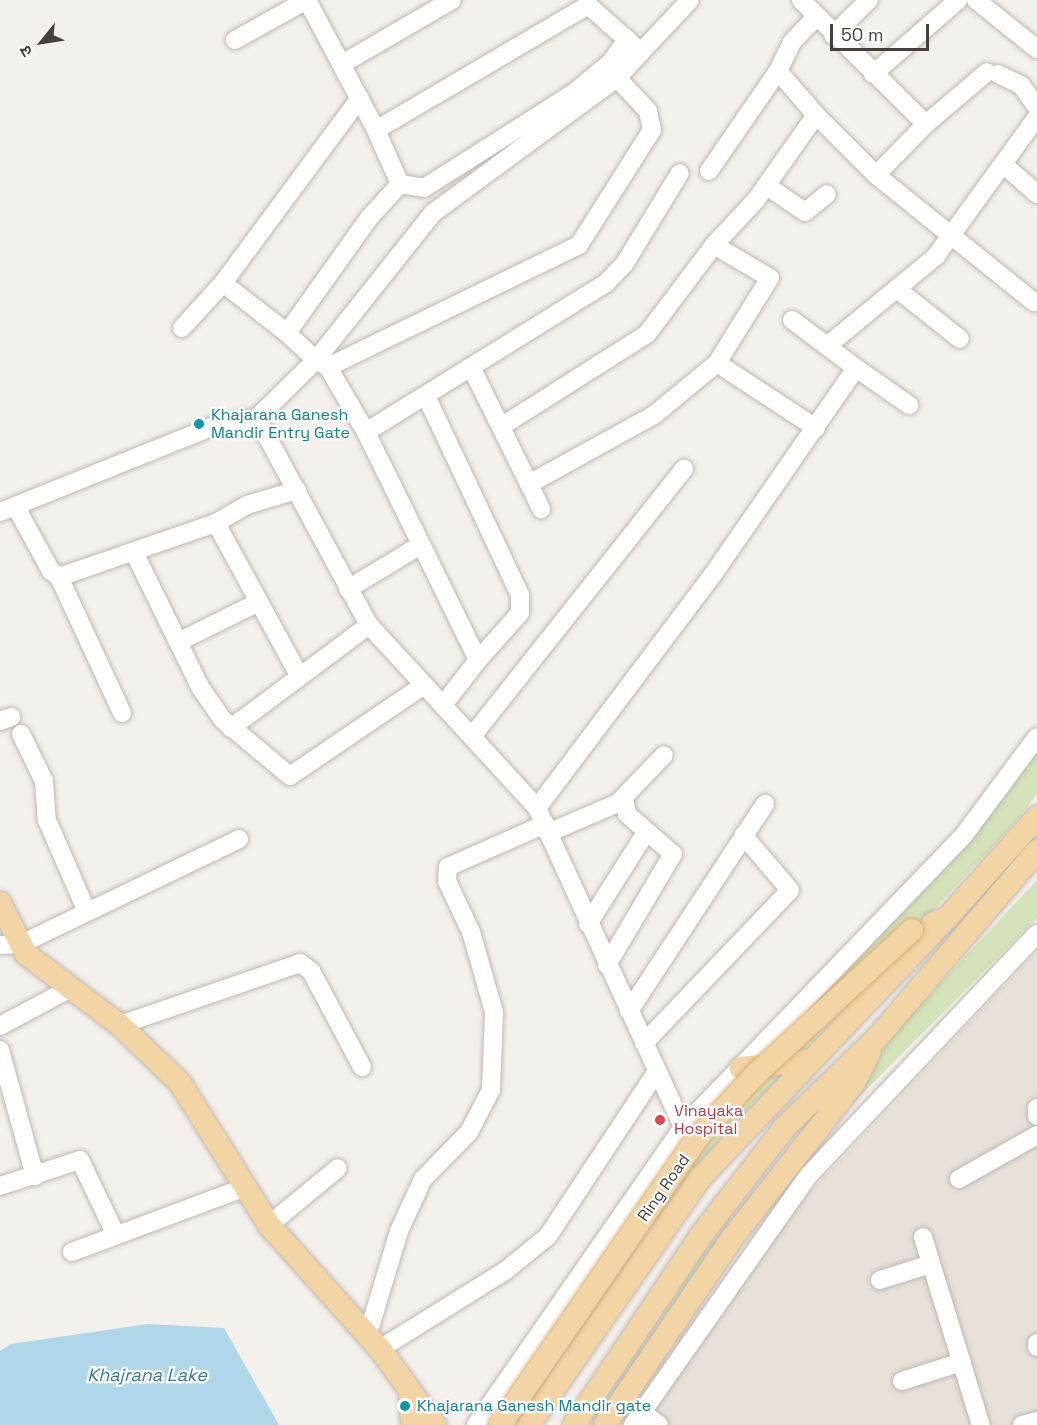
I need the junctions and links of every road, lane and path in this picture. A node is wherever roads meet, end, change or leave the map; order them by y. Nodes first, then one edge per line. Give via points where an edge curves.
1 (307, 0) edge
2 (452, 0) edge
3 (690, 0) edge
4 (801, 0) edge
5 (869, 0) edge
6 (958, 0) edge
7 (976, 0) edge
8 (584, 3) edge
9 (816, 17) junction
10 (834, 35) junction
11 (627, 39) junction
12 (235, 40) dead end
13 (1037, 49) edge
14 (641, 52) junction
15 (342, 64) junction
16 (778, 71) junction
17 (873, 74) junction
18 (616, 78) junction
19 (360, 98) junction
20 (1037, 107) edge
21 (816, 116) junction
22 (1037, 117) edge
23 (926, 124) junction
24 (376, 130) junction
25 (1004, 165) junction
26 (709, 171) dead end
27 (680, 173) dead end
28 (876, 175) junction
29 (400, 184) junction
30 (767, 186) junction
31 (827, 194) dead end
32 (1037, 194) edge
33 (950, 238) junction
34 (714, 245) junction
35 (224, 283) junction
36 (897, 289) junction
37 (1034, 302) dead end
38 (792, 320) dead end
39 (182, 327) dead end
40 (287, 333) junction
41 (960, 339) dead end
42 (827, 346) junction
43 (717, 363) junction
44 (322, 364) junction
45 (856, 368) junction
46 (472, 369) junction
47 (427, 398) junction
48 (909, 405) dead end
49 (257, 418) junction
50 (502, 426) junction
51 (816, 428) junction
52 (366, 432) junction
53 (684, 469) dead end
54 (529, 484) junction
55 (297, 490) junction
56 (541, 509) dead end
57 (9, 511) edge
58 (216, 523) junction
59 (419, 546) junction
60 (134, 552) junction
61 (60, 577) junction
62 (348, 588) junction
63 (259, 602) junction
64 (369, 625) junction
65 (178, 642) junction
66 (478, 660) junction
67 (299, 675) junction
68 (424, 685) junction
69 (443, 705) junction
70 (122, 713) dead end
71 (231, 728) junction
72 (21, 734) dead end
73 (473, 735) junction
74 (1037, 737) edge
75 (664, 755) dead end
76 (624, 798) junction
77 (765, 804) dead end
78 (1037, 817) edge
79 (543, 822) junction
80 (743, 835) junction
81 (643, 837) dead end
82 (239, 839) dead end
83 (1037, 851) edge
84 (0, 903) edge
85 (87, 912) junction
86 (947, 918) junction
87 (588, 924) junction
88 (1037, 934) edge
89 (10, 944) edge
90 (607, 964) junction
91 (69, 989) junction
92 (628, 1011) junction
93 (120, 1025) junction
94 (0, 1026) edge
95 (878, 1037) junction
96 (644, 1043) junction
97 (0, 1050) edge
98 (812, 1060) junction
99 (362, 1067) dead end
100 (741, 1068) junction
101 (656, 1072) junction
102 (1037, 1108) edge
103 (1037, 1116) edge
104 (683, 1127) junction
105 (1037, 1135) edge
106 (338, 1168) dead end
107 (35, 1176) junction
108 (958, 1179) dead end
109 (0, 1186) edge
110 (243, 1188) junction
111 (269, 1226) junction
112 (116, 1235) junction
113 (923, 1237) dead end
114 (72, 1252) dead end
115 (931, 1264) junction
116 (880, 1280) dead end
117 (374, 1341) junction
118 (962, 1362) junction
119 (902, 1381) dead end
120 (410, 1394) junction
121 (637, 1418) edge
122 (1037, 1421) edge
123 (412, 1425) edge
124 (435, 1425) edge
125 (476, 1425) edge
126 (500, 1425) edge
127 (529, 1425) edge
128 (574, 1425) edge
129 (606, 1425) edge
130 (659, 1425) edge
131 (981, 1425) edge
132 (1022, 1425) edge

1 - 12 street
1 - 15 street
2 - 15 street
3 - 14 street
4 - 9 street
5 - 10 street
6 - 17 street
7 - 13 street
8 - 11 street
8 - 24 street
9 - 10 street
9 - 16 street via 792,42
10 - 17 street
11 - 14 street
11 - 29 street via 611,62 545,111 424,188
14 - 18 street
15 - 19 street
16 - 21 street
16 - 26 street
17 - 23 street
18 - 44 street via 433,213
18 - 44 street via 648,111 652,130 579,245
19 - 24 street
19 - 35 street
20 - 23 street via 1021,85 993,73
21 - 28 street
21 - 30 street
22 - 25 street
23 - 28 street
24 - 29 street
25 - 32 street
25 - 33 street
27 - 46 street via 625,263 605,284
28 - 33 street
29 - 40 street via 369,218
30 - 31 street via 805,212
30 - 34 street
33 - 36 street
33 - 37 street
34 - 43 street via 770,278
34 - 50 street via 647,334
35 - 39 street
35 - 40 street
36 - 41 street
36 - 42 street
38 - 42 street
40 - 44 street
42 - 45 street
43 - 51 street
43 - 54 street via 654,415
44 - 49 street
44 - 52 street
45 - 48 street
45 - 51 street
46 - 47 street
46 - 50 street
47 - 52 street
47 - 66 street via 520,595 520,613
49 - 55 street
49 - 57 street via 210,427
50 - 54 street
51 - 79 street
52 - 59 street
53 - 73 street
54 - 56 street
55 - 58 street via 246,505
55 - 62 street
57 - 61 street
58 - 60 street
58 - 63 street
59 - 62 street
59 - 66 street
60 - 61 street
60 - 65 street
61 - 70 street
62 - 64 street
63 - 65 street
63 - 67 street
64 - 67 street
64 - 68 street
65 - 71 street via 200,687
66 - 69 street
67 - 71 street
68 - 69 street
68 - 71 street via 290,776
69 - 73 street
72 - 85 street via 44,781 47,820
73 - 79 street
74 - 100 street via 964,835
75 - 76 street
76 - 79 street
76 - 90 street via 627,814 673,854
77 - 80 street
78 - 86 main road, Ring Road
79 - 87 street
79 - 117 street via 448,867 447,881 471,932 494,1012 491,1090 469,1132 423,1179 399,1231
80 - 92 street
80 - 96 street via 790,890
81 - 87 street
82 - 85 street
83 - 95 main road
84 - 89 main road
85 - 89 street
86 - 98 main road, Ring Road
86 - 126 main road, Ring Road, bridge via 912,930 756,1074 699,1137
87 - 90 street
88 - 121 street via 808,1176
89 - 91 main road
90 - 92 street
91 - 93 main road
91 - 94 street
92 - 96 street
93 - 99 street via 300,963 311,971
93 - 110 main road via 180,1083
95 - 128 main road via 785,1127 702,1234
95 - 129 main road via 854,1083 732,1238
96 - 101 street
97 - 107 street
98 - 100 main road
98 - 127 main road, Ring Road via 701,1178
100 - 104 street
101 - 104 street
101 - 117 street via 548,1236 505,1271
102 - 103 street
104 - 125 street
105 - 108 street
106 - 111 street
107 - 109 street
107 - 112 street via 80,1160
110 - 111 main road
110 - 112 street
111 - 117 main road
112 - 114 street
113 - 115 street
115 - 116 street
115 - 118 street
117 - 120 main road
118 - 119 street
118 - 131 street
120 - 123 main road
120 - 124 main road via 426,1405
121 - 130 street
122 - 132 street

